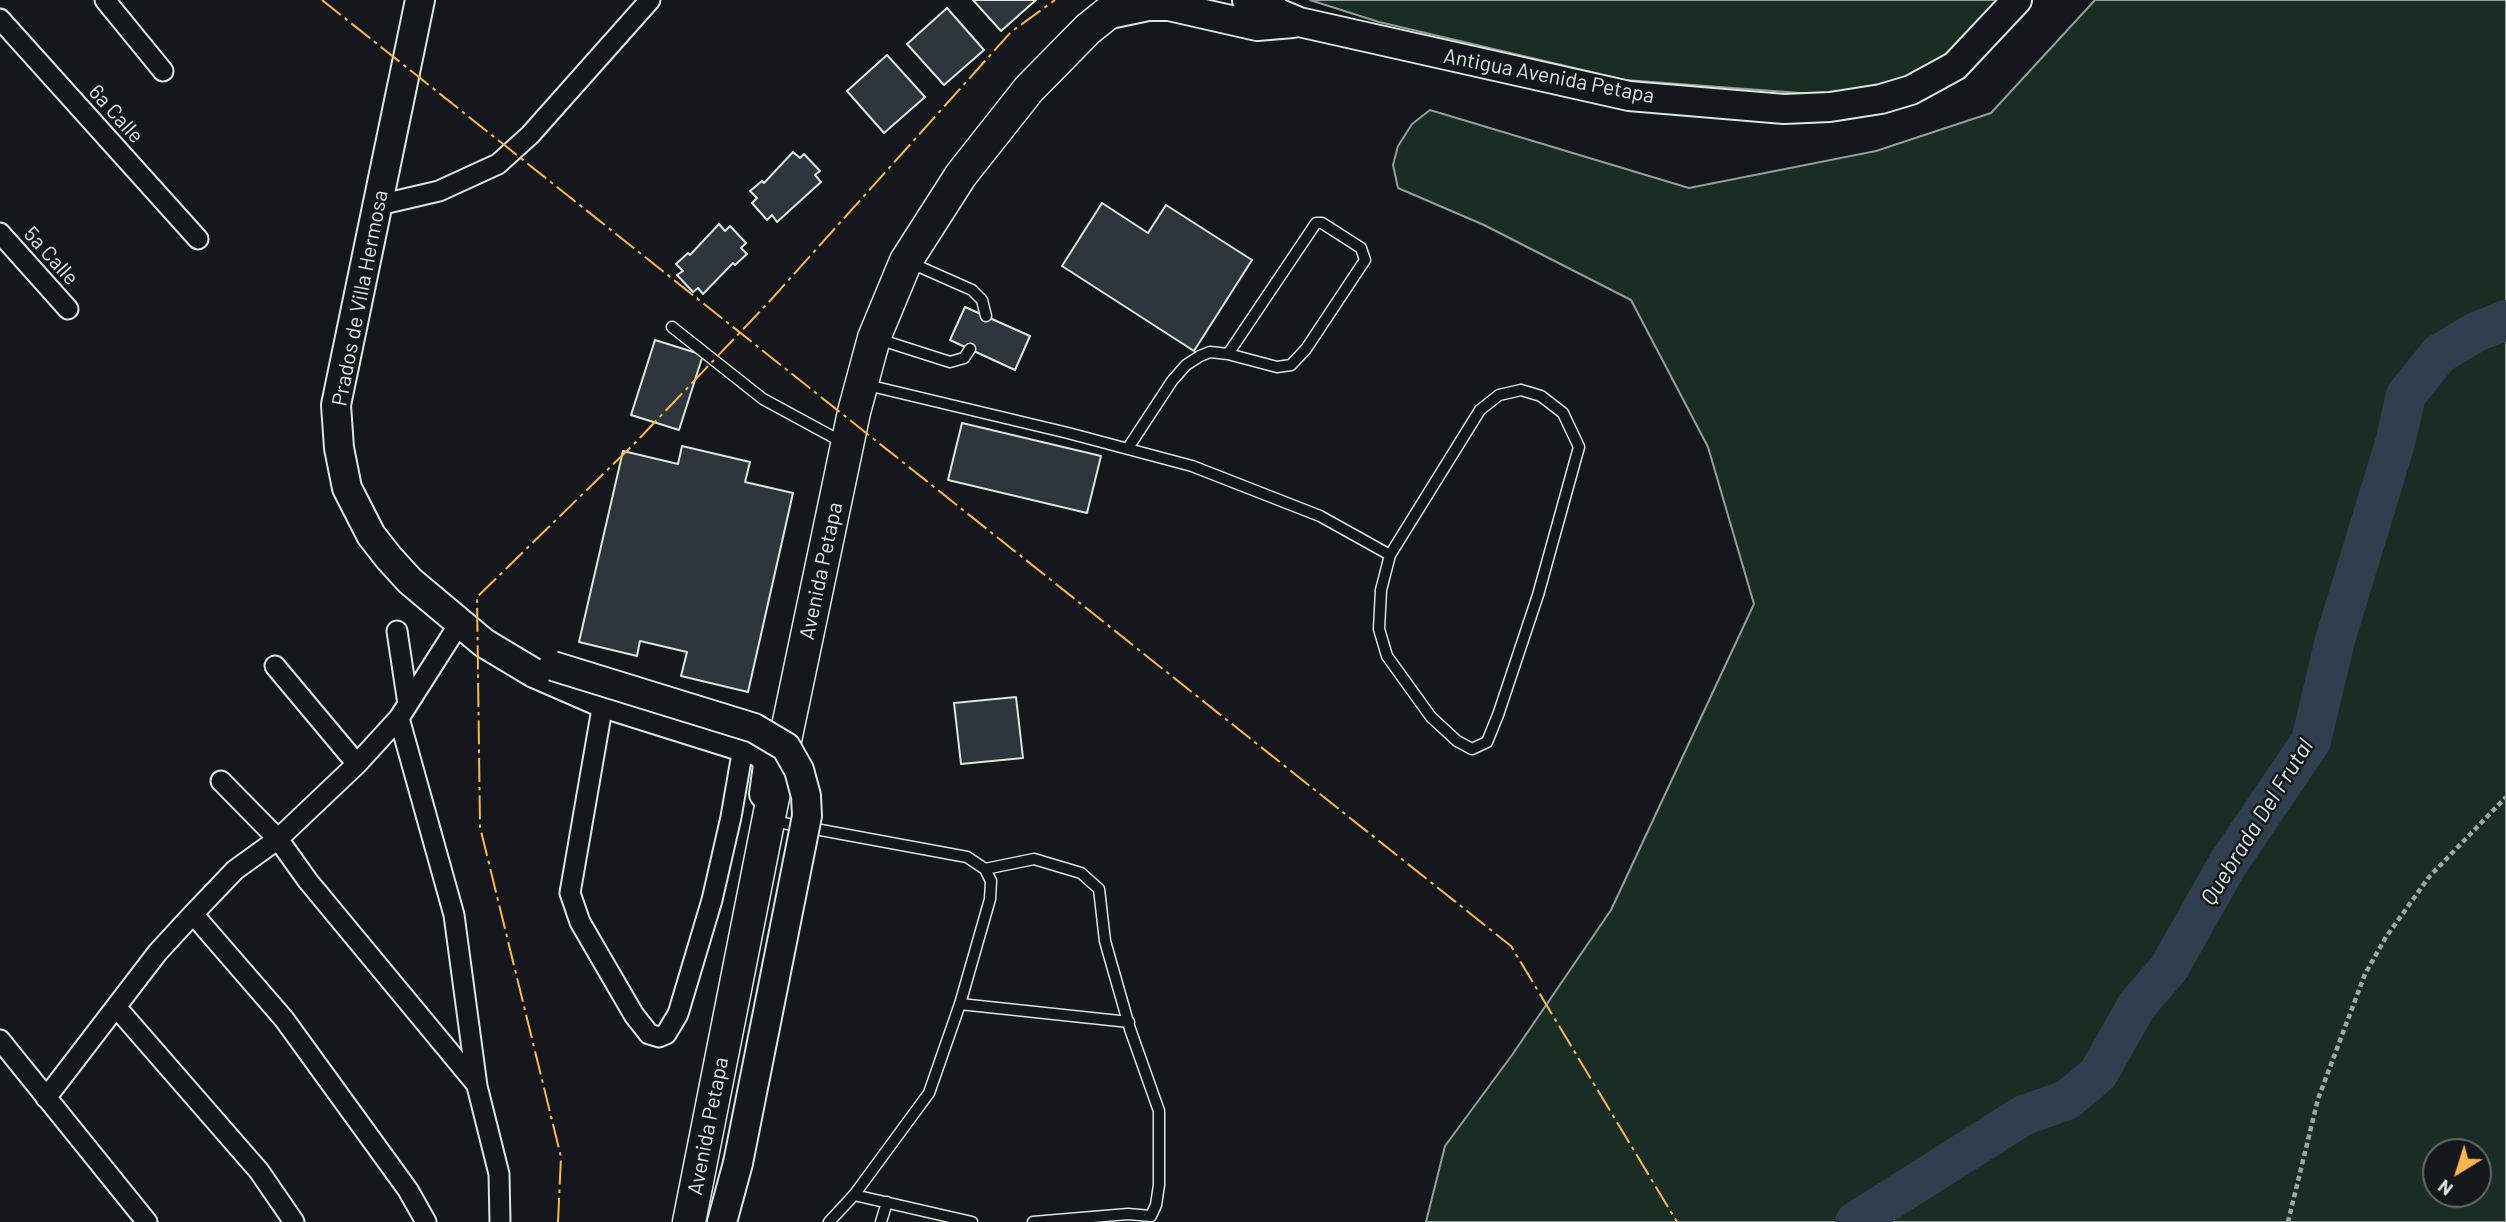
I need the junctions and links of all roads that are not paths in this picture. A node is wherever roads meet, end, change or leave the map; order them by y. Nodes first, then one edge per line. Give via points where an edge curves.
1 (105, 0) edge
2 (420, 0) edge
3 (650, 0) edge
4 (2017, 0) edge
5 (1114, 7) edge
6 (1271, 8) edge
7 (0, 19) edge
8 (163, 71) dead end
9 (379, 205) junction
10 (0, 233) edge
11 (198, 239) dead end
12 (906, 261) junction
13 (68, 309) dead end
14 (986, 316) dead end
15 (672, 327) dead end
16 (874, 338) junction
17 (970, 349) dead end
18 (1228, 354) junction
19 (862, 383) junction
20 (847, 445) junction
21 (1128, 448) junction
22 (1390, 555) junction
23 (459, 624) junction
24 (397, 631) dead end
25 (484, 643) junction
26 (275, 666) dead end
27 (603, 703) junction
28 (403, 711) junction
29 (743, 748) junction
30 (357, 764) junction
31 (221, 781) dead end
32 (769, 816) junction
33 (278, 839) junction
34 (985, 869) junction
35 (192, 914) junction
36 (960, 1004) junction
37 (117, 1008) junction
38 (1129, 1021) junction
39 (0, 1040) edge
40 (477, 1086) junction
41 (46, 1098) junction
42 (854, 1195) junction
43 (887, 1202) junction
44 (147, 1222) edge
45 (295, 1222) edge
46 (426, 1222) edge
47 (500, 1222) edge
48 (689, 1222) edge
49 (723, 1222) edge
50 (829, 1222) edge
51 (881, 1222) edge
52 (972, 1222) edge
53 (1033, 1222) edge

1 - 8 street
2 - 9 main road, Prados de Villa Hermosa
3 - 9 street via 530,135 498,164 439,191
4 - 6 main road, Antigua Avenida Petapa via 1955,66 1935,78 1881,99 1807,108 1629,96
5 - 6 main road, Antigua Avenida Petapa via 1169,6 1256,26
5 - 12 main road, Avenida Petapa via 1029,89 961,175
7 - 11 street, 6a Calle
9 - 23 main road, Prados de Villa Hermosa via 336,405 339,448 347,488 371,534 410,581
10 - 13 street, 5a Calle
12 - 14 lane via 972,290 982,300
12 - 16 main road, Avenida Petapa
15 - 20 lane via 763,399
16 - 17 lane via 950,362 964,358
16 - 19 main road, Avenida Petapa
18 - 18 lane via 1277,367 1291,365 1365,260 1361,248 1317,223
18 - 21 lane via 1210,352 1186,365
19 - 20 main road, Avenida Petapa
19 - 21 lane
20 - 32 main road, Avenida Petapa
21 - 22 lane via 1192,466 1289,503
22 - 22 lane via 1381,590 1380,629 1387,656 1439,726 1464,745 1480,748 1498,715 1534,607 1579,447 1563,413 1541,396 1521,390 1488,401
23 - 25 main road, Prados de Villa Hermosa
23 - 28 street
24 - 28 street
25 - 27 main road, Prados de Villa Hermosa via 534,673
25 - 49 main road, bridge via 754,728 786,747 799,769 807,816
26 - 30 street
27 - 29 main road, Prados de Villa Hermosa
27 - 29 street via 570,893 580,922 649,1034 666,1034 678,1014 720,864
28 - 30 street
28 - 40 street via 454,915
29 - 32 main road, Prados de Villa Hermosa via 766,758 763,789
30 - 33 street
31 - 33 street
32 - 34 lane via 967,857
32 - 48 main road, Avenida Petapa
33 - 35 street via 235,870
33 - 40 street
34 - 36 lane via 991,881 990,899
34 - 38 lane via 1034,859 1081,873 1099,889 1105,942
35 - 37 street
35 - 46 street via 284,1019 408,1190
36 - 38 lane
36 - 42 lane via 929,1093
37 - 41 street
37 - 45 street via 259,1171
38 - 53 lane via 1159,1111 1156,1205 1151,1216
39 - 41 street
40 - 47 street via 499,1174
41 - 44 street
42 - 43 lane
42 - 50 lane
43 - 51 lane
43 - 52 lane

